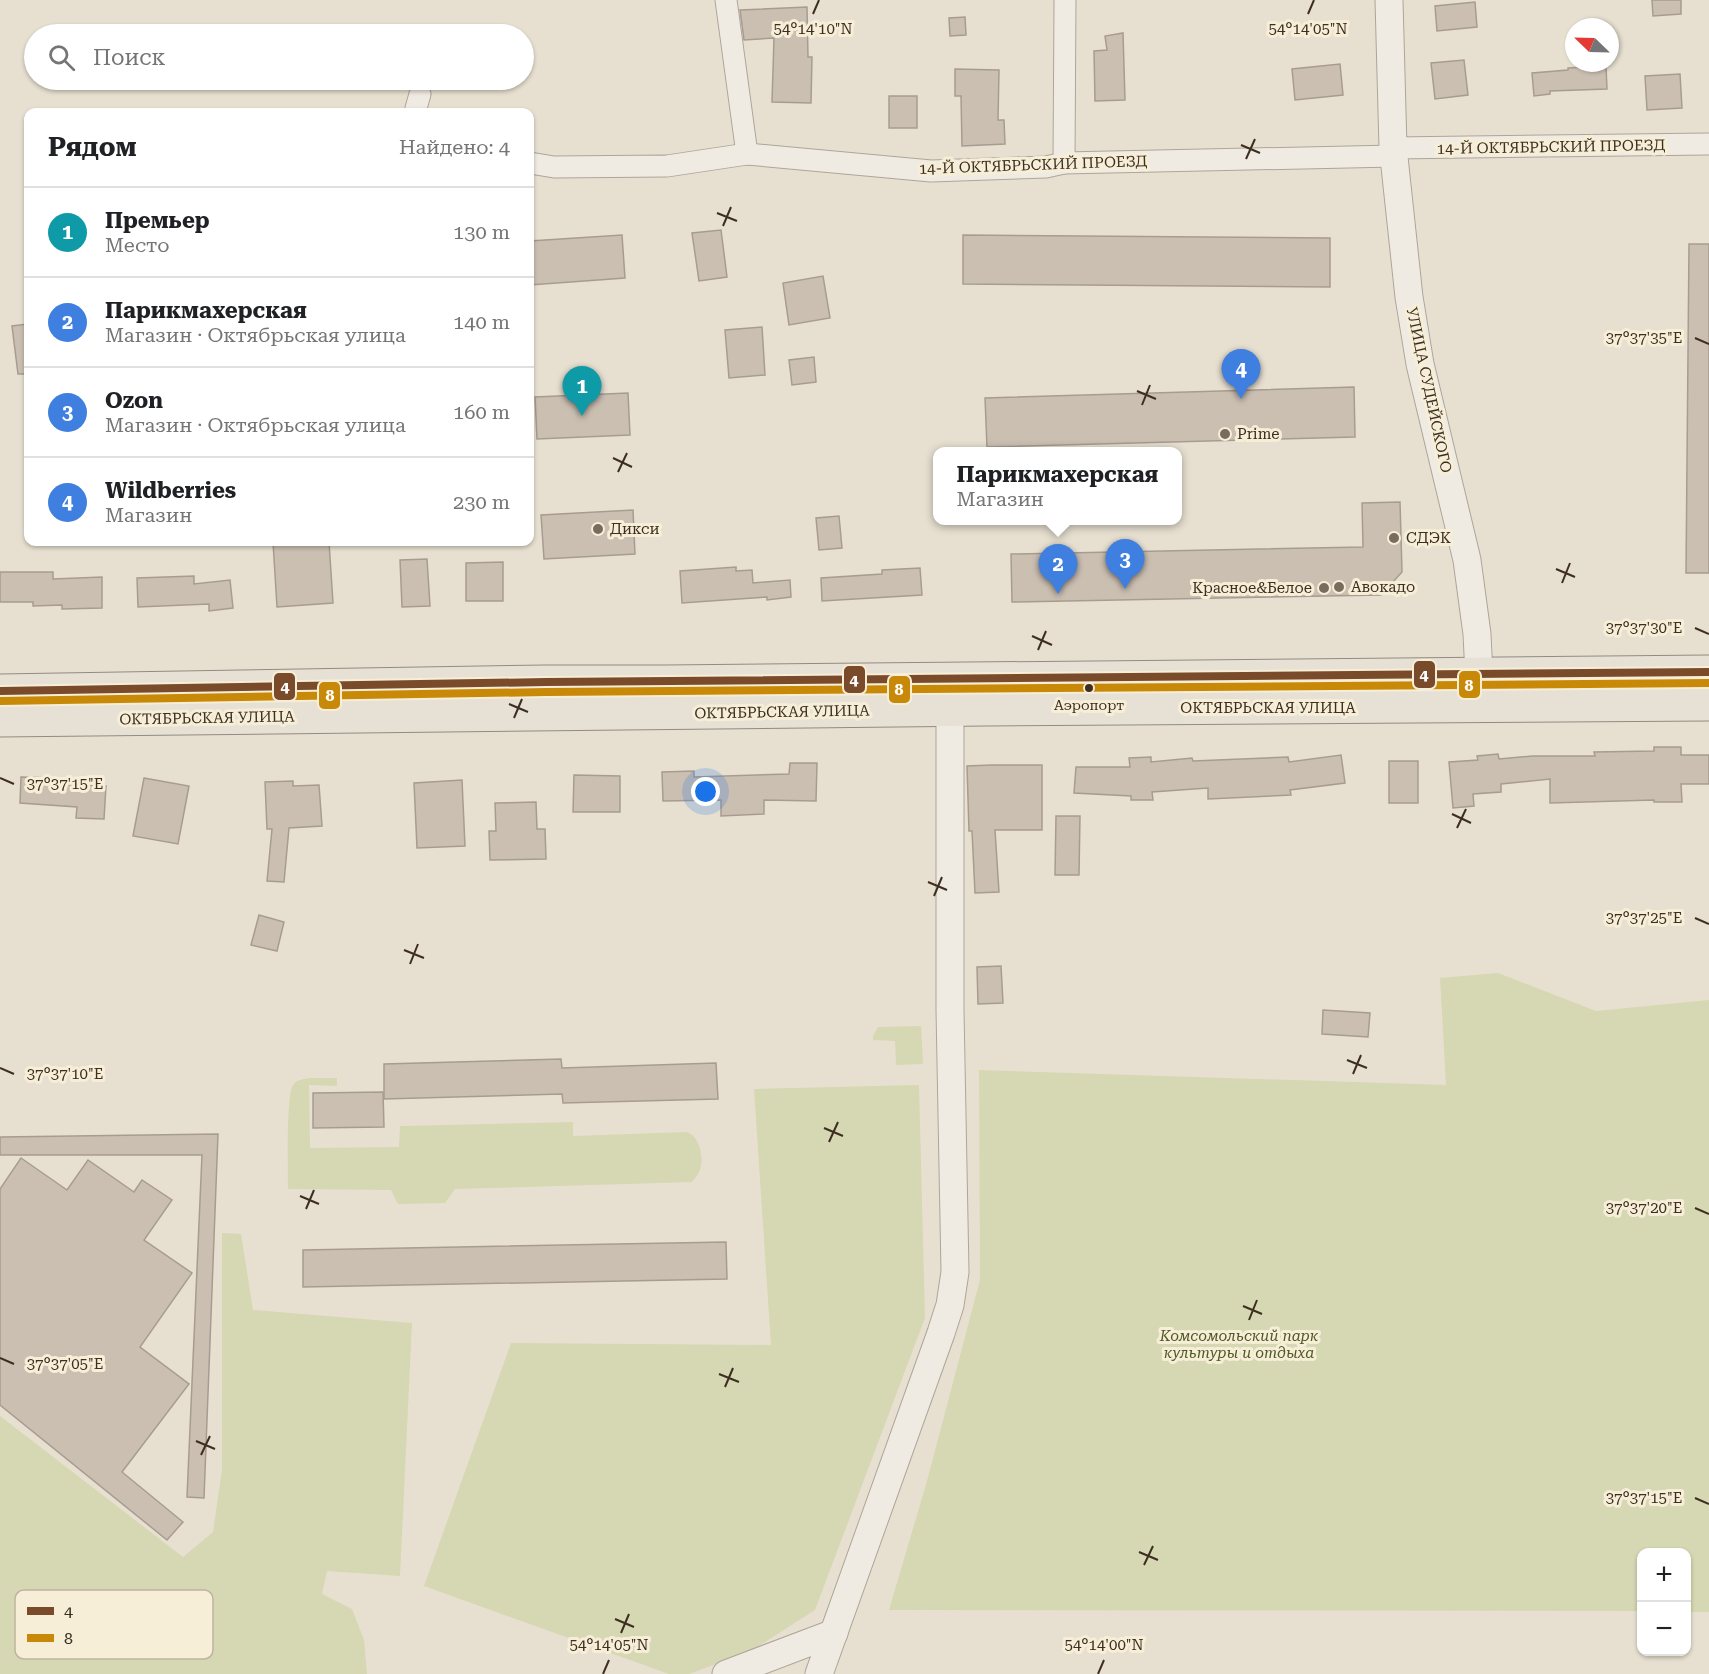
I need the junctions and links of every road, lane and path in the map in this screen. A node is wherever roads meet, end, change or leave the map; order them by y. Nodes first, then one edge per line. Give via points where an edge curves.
1 (726, 0) edge
2 (1065, 0) edge
3 (1389, 0) edge
4 (1709, 144) edge
5 (1394, 152) junction
6 (747, 154) junction
7 (1064, 163) junction
8 (534, 164) edge
9 (1709, 672) edge
10 (0, 691) edge
11 (1480, 691) junction
12 (949, 695) junction
13 (1709, 704) edge
14 (0, 720) edge
15 (834, 1633) junction
16 (726, 1674) edge
17 (819, 1674) edge

1 - 6 street
2 - 7 street
3 - 5 street, УЛИЦА СУДЕЙСКОГО
4 - 5 street, 14-Й ОКТЯБРЬСКИЙ ПРОЕЗД
5 - 7 street, 14-Й ОКТЯБРЬСКИЙ ПРОЕЗД
5 - 11 street, УЛИЦА СУДЕЙСКОГО via 1420,364 1467,560
6 - 7 street, 14-Й ОКТЯБРЬСКИЙ ПРОЕЗД via 931,171
6 - 8 street, 14-Й ОКТЯБРЬСКИЙ ПРОЕЗД via 667,166
9 - 11 main road, ОКТЯБРЬСКАЯ УЛИЦА
10 - 12 main road, ОКТЯБРЬСКАЯ УЛИЦА via 546,682
11 - 12 main road, ОКТЯБРЬСКАЯ УЛИЦА
11 - 13 main road, ОКТЯБРЬСКАЯ УЛИЦА
12 - 14 main road, ОКТЯБРЬСКАЯ УЛИЦА
12 - 15 street via 955,1272 941,1333
15 - 16 street
15 - 17 street

